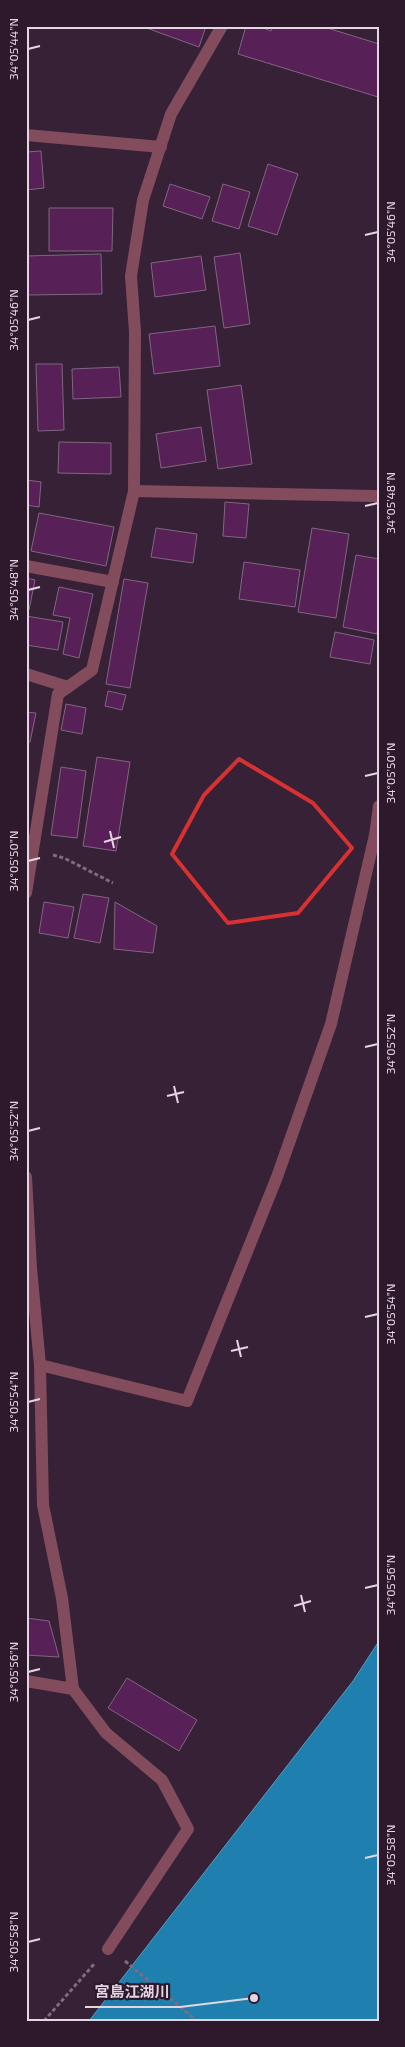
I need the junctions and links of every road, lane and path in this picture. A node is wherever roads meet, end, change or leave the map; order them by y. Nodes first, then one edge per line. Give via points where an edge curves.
1 (222, 26) edge
2 (26, 136) edge
3 (160, 147) junction
4 (134, 491) junction
5 (379, 497) edge
6 (26, 566) edge
7 (112, 582) junction
8 (26, 674) edge
9 (68, 687) junction
10 (379, 806) edge
11 (33, 850) junction
12 (113, 883) dead end
13 (26, 893) edge
14 (26, 1178) edge
15 (40, 1365) junction
16 (26, 1681) edge
17 (73, 1690) junction
18 (108, 1948) junction
19 (44, 2021) edge
20 (197, 2021) edge

1 - 3 street via 171,114
2 - 3 street
3 - 4 street via 143,200 131,276 135,332
4 - 5 street
4 - 7 street
6 - 7 street
7 - 9 street via 92,670
8 - 9 street
9 - 11 street via 58,694
10 - 15 street via 331,1024 277,1177 187,1401
11 - 12 path via 64,858
11 - 13 street
14 - 15 street
15 - 17 street via 43,1505 62,1598
16 - 17 street
17 - 18 street via 106,1733 162,1780 188,1829
18 - 19 path
18 - 20 path

